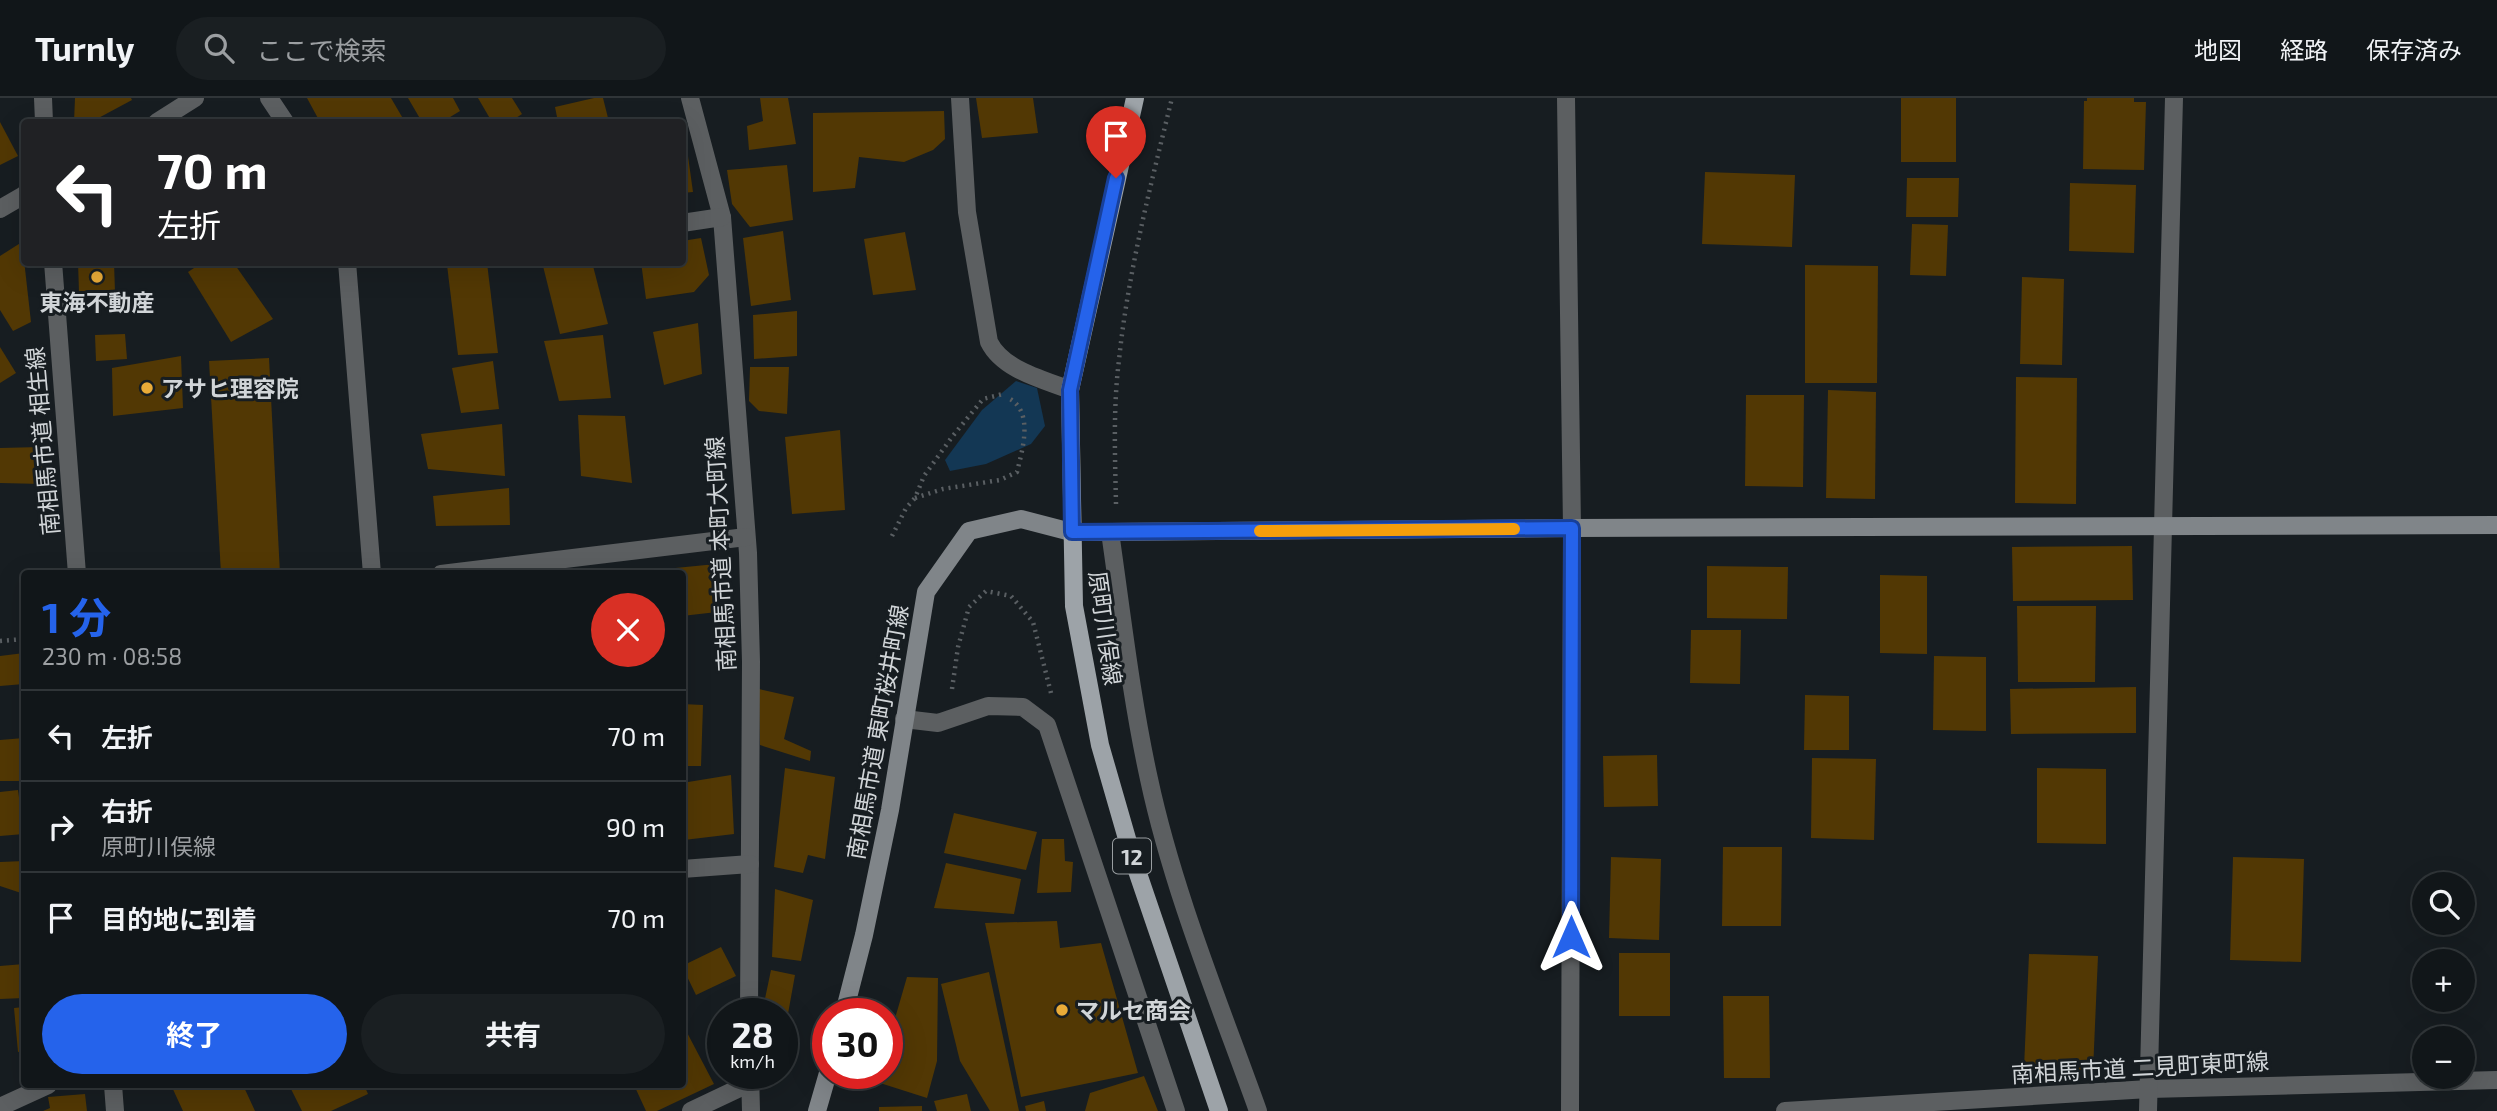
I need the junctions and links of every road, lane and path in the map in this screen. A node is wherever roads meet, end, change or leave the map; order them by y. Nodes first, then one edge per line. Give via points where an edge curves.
1 (43, 98) edge
2 (195, 98) edge
3 (269, 98) edge
4 (690, 98) edge
5 (960, 98) edge
6 (1135, 98) edge
7 (1172, 98) edge
8 (1566, 98) edge
9 (2174, 98) edge
10 (44, 119) edge
11 (162, 119) edge
12 (283, 119) edge
13 (21, 197) edge
14 (0, 209) edge
15 (722, 217) junction
16 (686, 222) edge
17 (53, 266) edge
18 (347, 266) edge
19 (1070, 390) junction
20 (915, 498) junction
21 (1116, 506) dead end
22 (2497, 525) edge
23 (2164, 526) junction
24 (1572, 528) junction
25 (1072, 532) junction
26 (1110, 533) junction
27 (892, 536) dead end
28 (746, 537) junction
29 (77, 570) edge
30 (372, 570) edge
31 (474, 570) edge
32 (21, 639) edge
33 (0, 641) edge
34 (950, 700) dead end
35 (1053, 701) dead end
36 (904, 719) junction
37 (750, 864) junction
38 (686, 869) edge
39 (749, 998) edge
40 (848, 998) edge
41 (2497, 1080) edge
42 (41, 1088) edge
43 (113, 1088) edge
44 (730, 1089) edge
45 (750, 1089) edge
46 (823, 1089) edge
47 (2149, 1089) junction
48 (0, 1107) edge
49 (115, 1111) edge
50 (691, 1111) edge
51 (751, 1111) edge
52 (817, 1111) edge
53 (1176, 1111) edge
54 (1219, 1111) edge
55 (1258, 1111) edge
56 (1570, 1111) edge
57 (1785, 1111) edge
58 (2148, 1111) edge

1 - 10 street
2 - 11 street
3 - 12 street
4 - 15 street, 南相馬市道 本町大町線
5 - 19 street via 967,212 989,342 996,355 1016,368
6 - 19 main road, 原町川俣線 / 12
7 - 21 path via 1142,225 1118,361
8 - 24 street
9 - 23 street
13 - 14 street
15 - 16 street
15 - 28 street, 南相馬市道 本町大町線
17 - 29 street, 南相馬市道 相生線
18 - 30 street
19 - 25 main road, 原町川俣線 / 12
20 - 20 path via 1000,480 1017,472 1025,421 1015,401 1001,394 983,399 924,476
20 - 27 path
22 - 23 street, 南相馬市道 東町桜井町線
23 - 24 street, 南相馬市道 東町桜井町線
23 - 47 street
24 - 26 street, 南相馬市道 東町桜井町線
24 - 56 street
25 - 26 street, 南相馬市道 東町桜井町線
25 - 36 street, 南相馬市道 東町桜井町線 via 1021,519 969,531 926,592
25 - 54 main road, 原町川俣線 / 12 via 1074,607 1100,745 1132,856
26 - 55 street via 1149,780 1181,894
28 - 31 street
28 - 37 street, 南相馬市道 本町大町線
32 - 33 path
34 - 35 path via 969,607 986,591 1011,596 1033,622
36 - 40 street, 南相馬市道 東町桜井町線 via 890,810
36 - 53 street via 938,723 988,706 1023,707 1047,725
37 - 38 street
37 - 39 street, 南相馬市道 本町大町線
41 - 47 street, 南相馬市道 二見町東町線
42 - 48 street
43 - 49 street
44 - 50 street
45 - 51 street
46 - 52 street
47 - 57 street, 南相馬市道 二見町東町線
47 - 58 street

